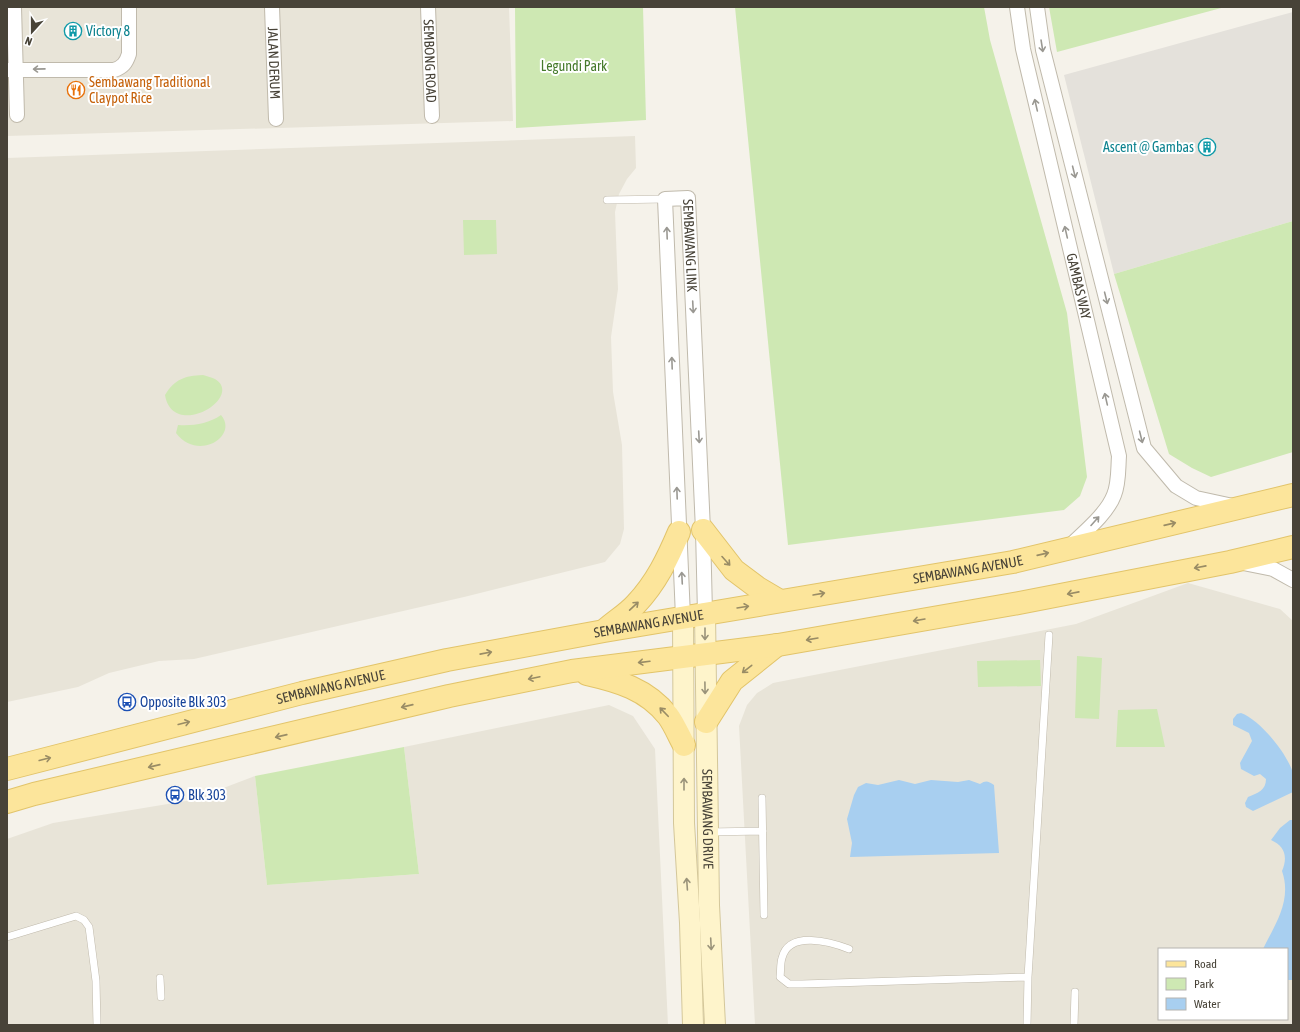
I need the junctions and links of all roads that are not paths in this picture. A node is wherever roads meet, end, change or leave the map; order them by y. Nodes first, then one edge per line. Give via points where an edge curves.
1 (14, 7) edge
2 (128, 7) edge
3 (272, 7) edge
4 (428, 7) edge
5 (1017, 7) edge
6 (1037, 7) edge
7 (12, 70) edge
8 (17, 115) dead end
9 (432, 116) dead end
10 (276, 119) dead end
11 (665, 199) junction
12 (607, 200) dead end
13 (1293, 495) edge
14 (1239, 508) junction
15 (703, 530) junction
16 (679, 532) junction
17 (1293, 547) edge
18 (1068, 548) junction
19 (1230, 562) junction
20 (1293, 580) edge
21 (780, 601) junction
22 (705, 613) junction
23 (683, 617) junction
24 (604, 630) junction
25 (1049, 635) dead end
26 (778, 644) junction
27 (705, 655) junction
28 (683, 657) junction
29 (572, 671) junction
30 (706, 722) junction
31 (684, 745) junction
32 (7, 769) edge
33 (762, 798) dead end
34 (7, 802) edge
35 (763, 831) junction
36 (709, 832) junction
37 (764, 916) dead end
38 (7, 937) edge
39 (849, 949) dead end
40 (1028, 977) junction
41 (160, 978) dead end
42 (1075, 992) dead end
43 (161, 997) dead end
44 (97, 1025) edge
45 (693, 1025) edge
46 (715, 1025) edge
47 (1027, 1025) edge
48 (1074, 1025) edge

1 - 7 street
2 -> 7 street via 129,54 122,67 114,70
3 - 10 street, JALAN DERUM
4 - 9 street, SEMBONG ROAD
18 -> 5 street, GAMBAS WAY via 1097,520 1113,497 1119,456 1023,49
6 -> 14 street, GAMBAS WAY via 1043,50 1144,448 1176,486 1196,498
7 - 8 street
11 - 12 lane
11 -> 15 street, SEMBAWANG LINK via 688,198
16 -> 11 street, SEMBAWANG LINK
13 - 14 main road, SEMBAWANG AVENUE
18 -> 14 main road, SEMBAWANG AVENUE
15 -> 21 main road via 734,570
15 - 22 street, SEMBAWANG LINK
23 -> 16 street, SEMBAWANG LINK
24 -> 16 main road via 636,605 651,586 664,567
17 - 19 main road
21 -> 18 main road, SEMBAWANG AVENUE via 1013,562
19 - 20 street via 1252,563 1273,569
19 -> 26 main road via 1019,603
22 -> 21 main road, SEMBAWANG AVENUE
22 - 23 main road, SEMBAWANG AVENUE
22 -> 27 main road, SEMBAWANG DRIVE
23 - 24 main road, SEMBAWANG AVENUE
23 - 28 main road, SEMBAWANG DRIVE
32 -> 24 main road, SEMBAWANG AVENUE via 386,673
25 - 40 lane
26 - 27 main road
26 -> 30 main road via 732,681
27 - 28 main road
27 -> 30 main road, SEMBAWANG DRIVE
28 -> 29 main road
28 - 31 main road, SEMBAWANG DRIVE
31 -> 29 main road via 668,716 648,696 621,682
29 -> 34 main road via 449,696
30 - 36 main road, SEMBAWANG DRIVE
45 -> 31 main road, SEMBAWANG DRIVE via 684,823
33 - 35 lane
35 - 36 lane
35 - 37 lane
36 -> 46 main road, SEMBAWANG DRIVE via 709,905
38 - 44 lane via 76,916 84,920 89,927 96,981
39 - 40 lane via 808,939 791,946 782,957 780,977 789,984 796,984
40 - 47 lane
41 - 43 lane
42 - 48 lane

